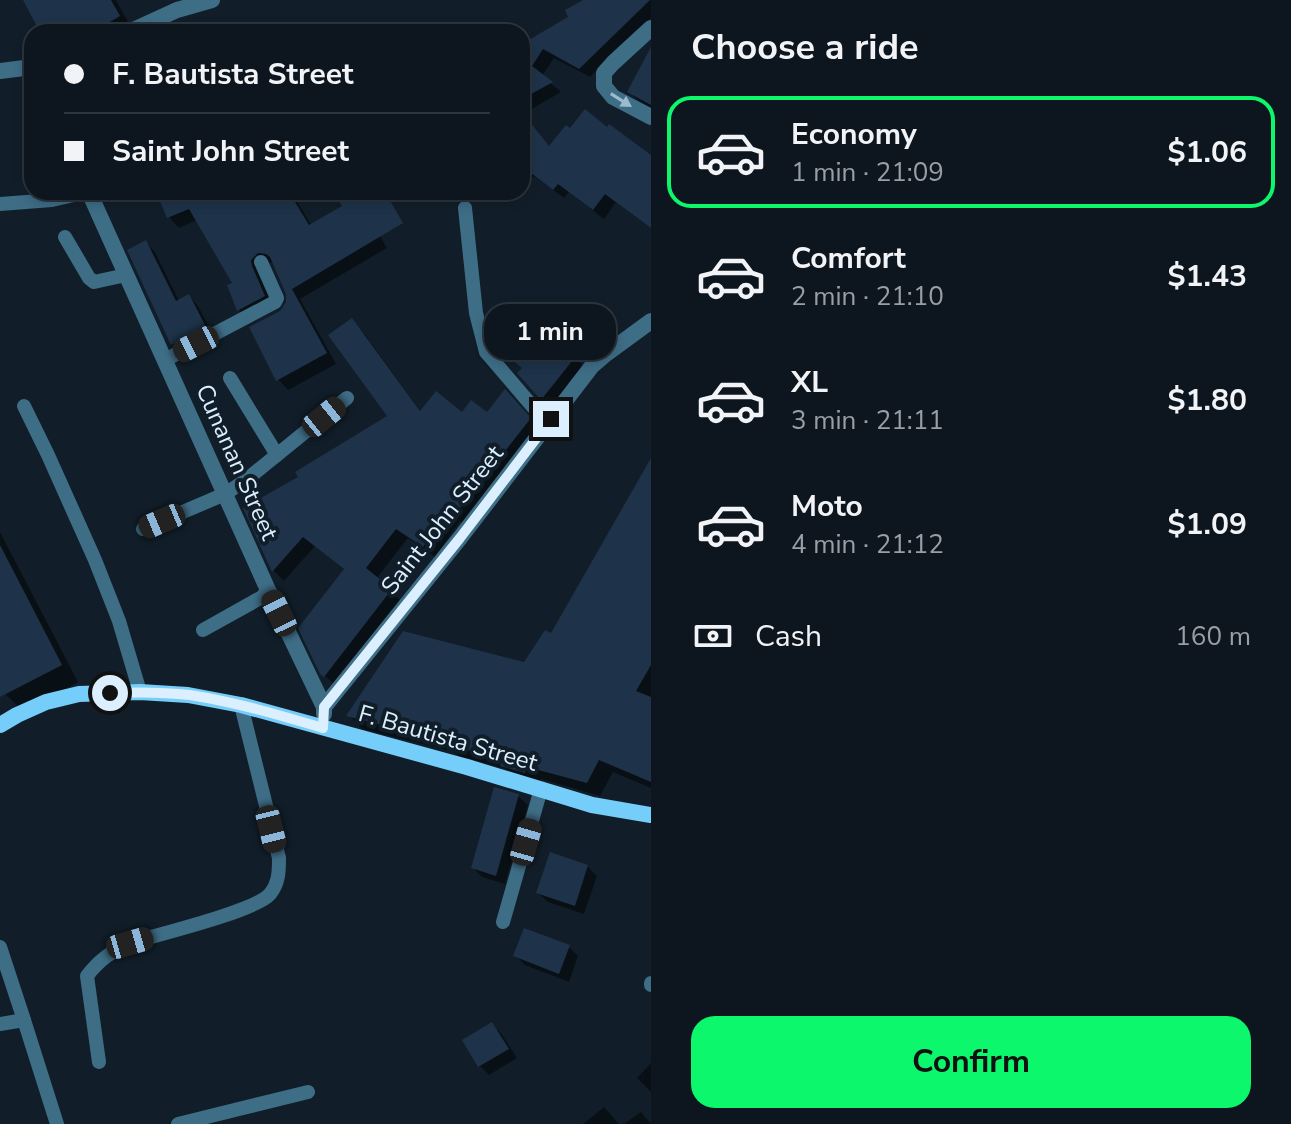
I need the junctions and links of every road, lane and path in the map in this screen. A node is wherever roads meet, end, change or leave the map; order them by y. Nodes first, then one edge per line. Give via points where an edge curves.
1 (212, 0) edge
2 (146, 24) edge
3 (651, 28) edge
4 (24, 68) edge
5 (0, 71) edge
6 (651, 117) edge
7 (52, 200) edge
8 (92, 200) edge
9 (0, 204) edge
10 (465, 208) dead end
11 (65, 237) dead end
12 (261, 262) dead end
13 (126, 275) junction
14 (651, 321) edge
15 (165, 360) junction
16 (230, 378) dead end
17 (347, 398) dead end
18 (24, 406) dead end
19 (551, 419) junction
20 (277, 455) junction
21 (225, 494) junction
22 (143, 529) dead end
23 (268, 590) junction
24 (203, 630) dead end
25 (140, 692) junction
26 (241, 705) junction
27 (324, 707) junction
28 (0, 725) edge
29 (323, 728) junction
30 (541, 789) junction
31 (651, 815) edge
32 (503, 922) dead end
33 (1, 954) edge
34 (24, 1020) junction
35 (0, 1024) edge
36 (99, 1062) dead end
37 (308, 1092) dead end
38 (222, 1119) edge
39 (57, 1124) edge
40 (178, 1124) edge

1 - 2 street
3 -> 6 street via 604,73 604,86 613,97
4 - 5 street
7 - 9 lane
8 - 13 street, Cunanan Street
10 - 19 lane via 476,313 486,352 533,407
11 - 13 lane via 94,282
12 - 15 lane via 275,302
13 - 15 street, Cunanan Street
14 - 19 street, Saint John Street via 592,366
15 - 21 street, Cunanan Street
16 - 20 lane
17 - 20 lane
18 - 25 lane via 119,621
19 - 27 street, Saint John Street
20 - 21 lane
21 - 22 lane
21 - 23 street, Cunanan Street
23 - 24 lane
23 - 27 street, Cunanan Street
25 - 26 main road, F. Bautista Street
25 - 28 main road, F. Bautista Street via 79,694 46,702
26 - 29 main road, F. Bautista Street
26 - 36 lane via 279,858 279,877 270,895 251,907 130,943 98,962 87,976
27 - 29 street
29 - 30 main road, F. Bautista Street
30 - 31 main road, F. Bautista Street
30 - 32 lane
33 - 34 lane
34 - 35 lane
34 - 39 lane
37 - 38 lane
38 - 40 lane

